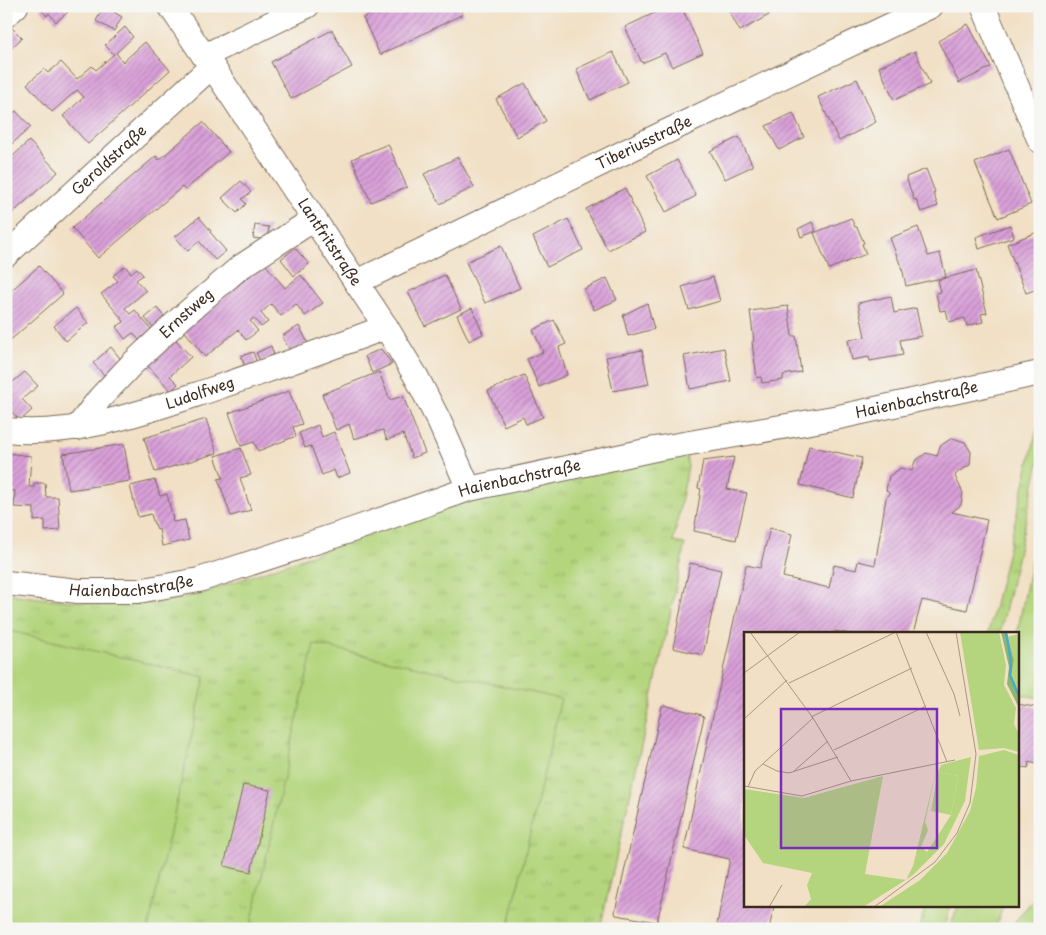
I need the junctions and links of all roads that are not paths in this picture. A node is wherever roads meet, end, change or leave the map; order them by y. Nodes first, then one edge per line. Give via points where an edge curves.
1 (16, 6) edge
2 (170, 6) edge
3 (307, 6) edge
4 (931, 6) edge
5 (983, 6) edge
6 (6, 15) edge
7 (208, 61) junction
8 (1040, 141) edge
9 (314, 219) junction
10 (6, 255) edge
11 (357, 282) junction
12 (386, 327) junction
13 (1040, 373) edge
14 (77, 428) junction
15 (6, 430) edge
16 (469, 489) junction
17 (6, 583) edge

1 - 6 street
2 - 7 street, Lantfritstraße
3 - 7 street, Geroldstraße
4 - 11 street, Tiberiusstraße
5 - 8 street
7 - 9 street, Lantfritstraße
7 - 10 street, Geroldstraße
9 - 11 street, Lantfritstraße
9 - 14 street, Ernstweg via 239,268 182,317 132,364
11 - 12 street, Lantfritstraße
12 - 14 street, Ludolfweg via 188,397 114,421
12 - 16 street, Lantfritstraße via 417,378
13 - 16 street, Haienbachstraße via 839,417 655,449
14 - 15 street, Ludolfweg
16 - 17 street, Haienbachstraße via 198,580 138,591 78,591

